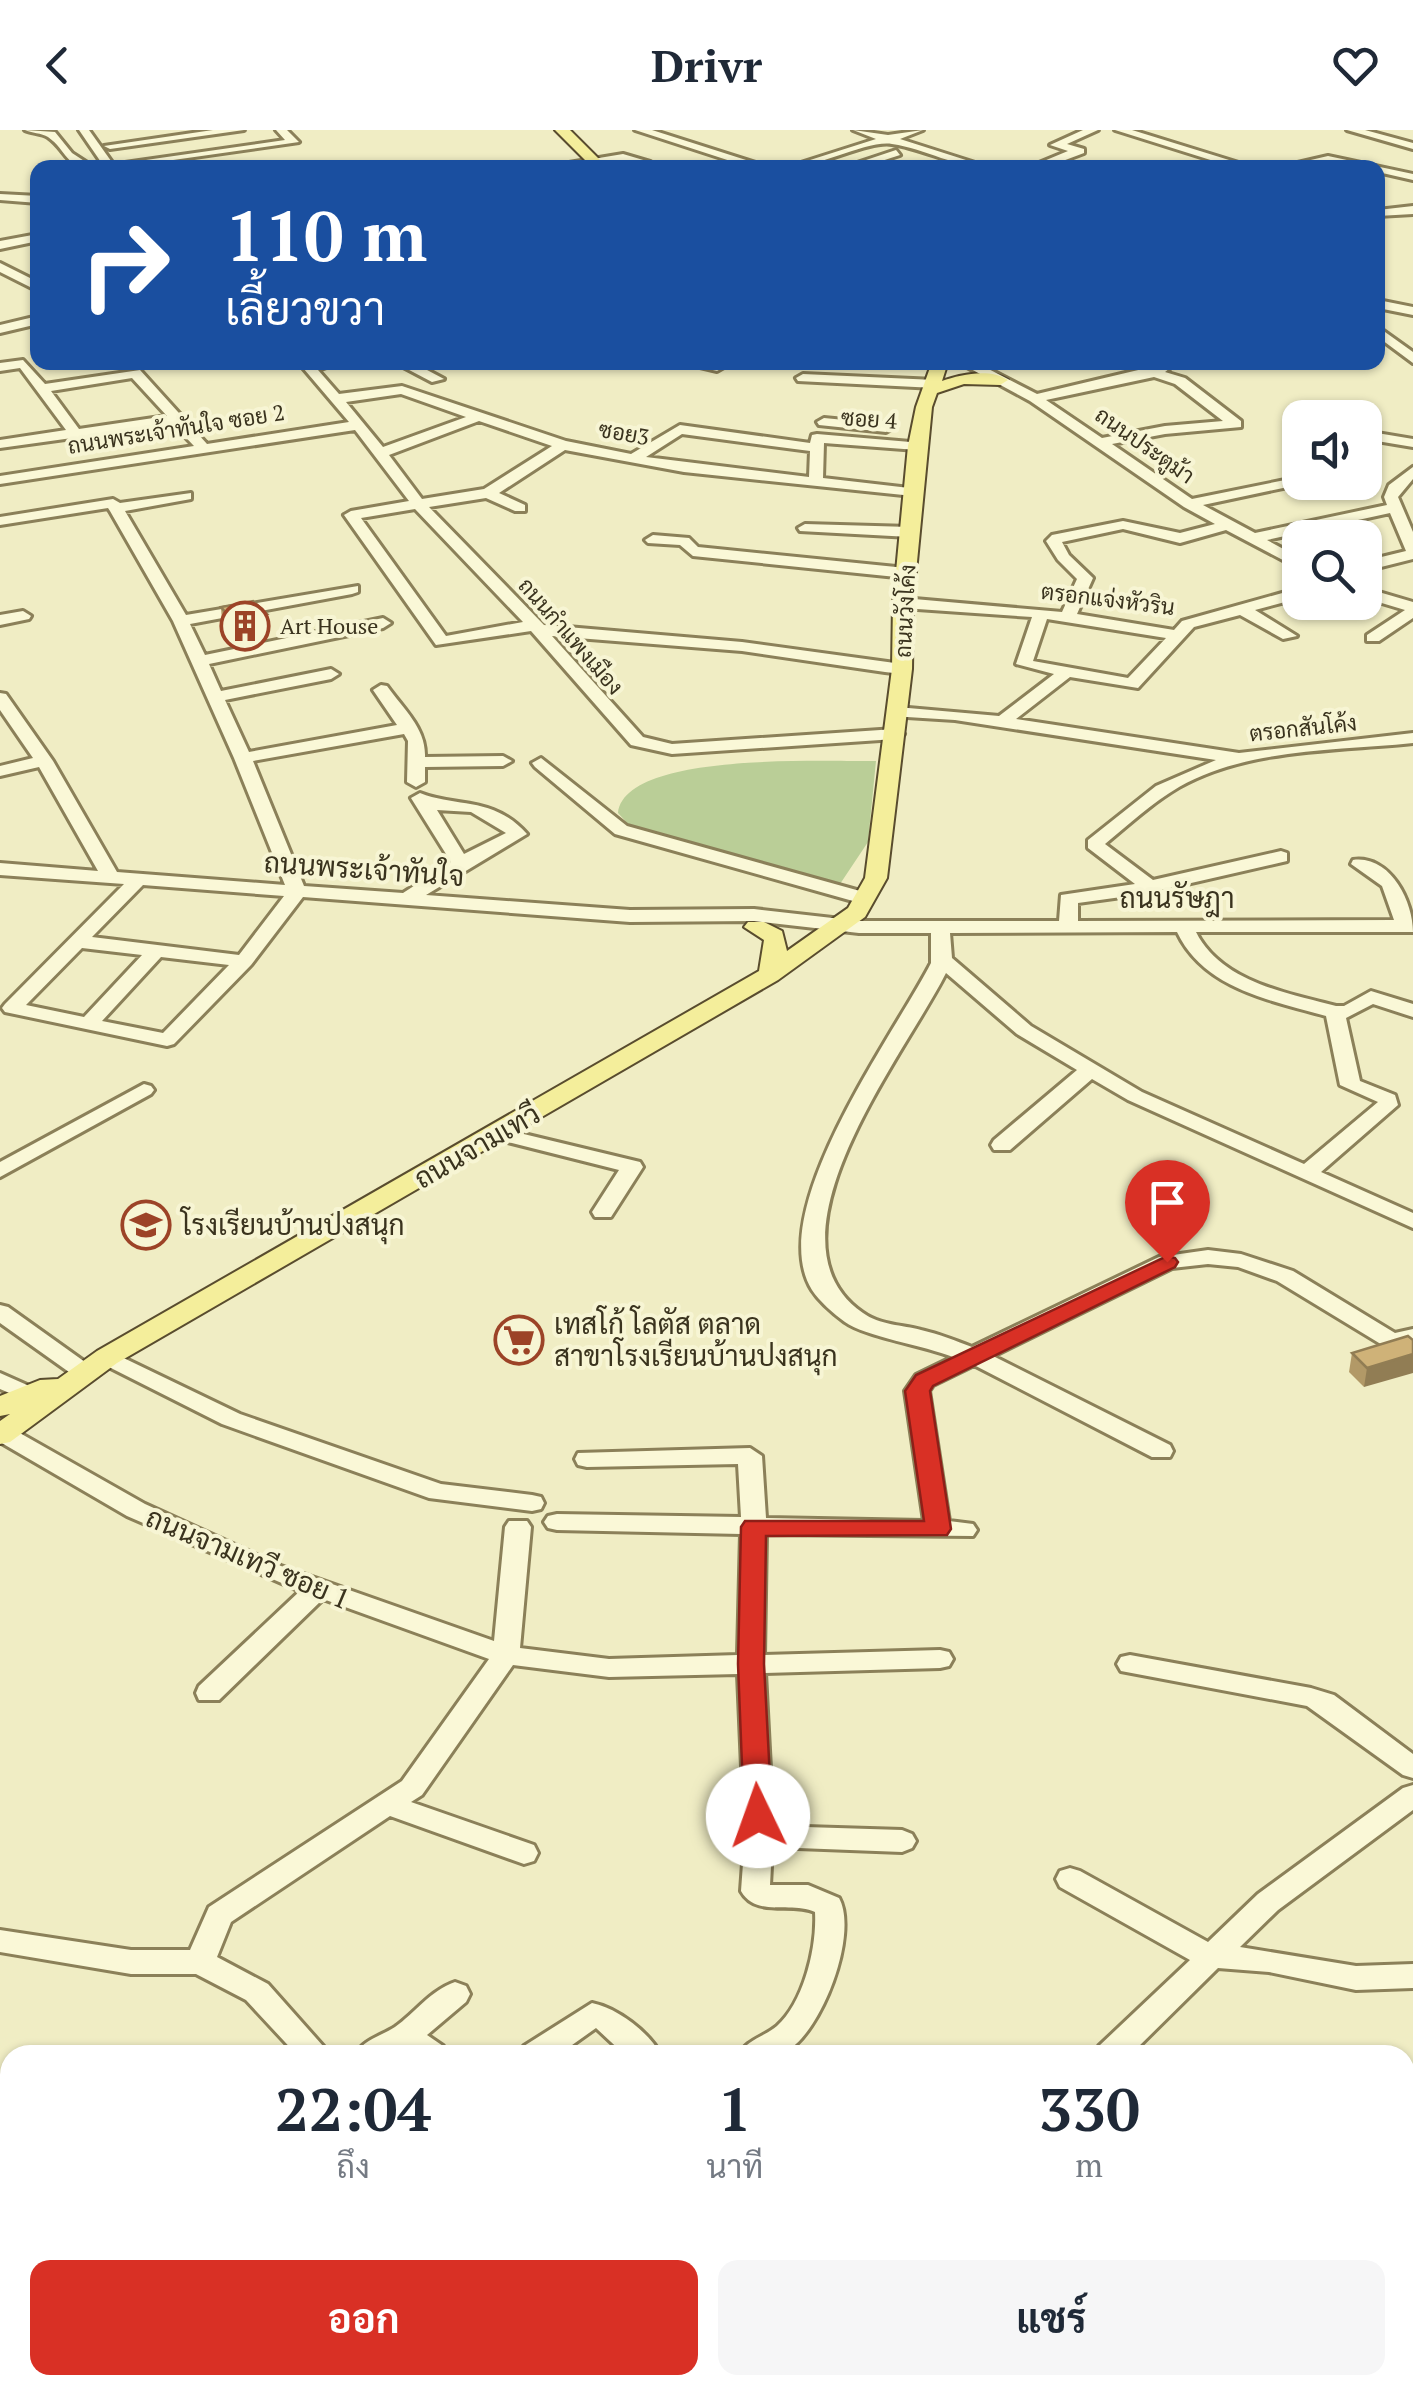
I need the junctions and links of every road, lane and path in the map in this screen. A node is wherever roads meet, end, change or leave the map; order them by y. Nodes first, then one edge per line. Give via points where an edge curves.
1 (30, 130) edge
2 (84, 130) edge
3 (239, 130) edge
4 (280, 130) edge
5 (562, 130) edge
6 (640, 130) edge
7 (674, 130) edge
8 (858, 130) edge
9 (918, 130) edge
10 (1094, 130) edge
11 (1120, 130) edge
12 (1352, 130) edge
13 (222, 131) edge
14 (658, 135) junction
15 (886, 140) junction
16 (110, 146) dead end
17 (1413, 146) edge
18 (262, 147) junction
19 (914, 148) junction
20 (74, 160) edge
21 (105, 160) edge
22 (156, 160) edge
23 (279, 160) edge
24 (593, 160) edge
25 (740, 160) edge
26 (818, 160) edge
27 (873, 160) edge
28 (957, 160) edge
29 (1055, 160) edge
30 (1223, 160) edge
31 (1385, 170) edge
32 (1413, 177) edge
33 (0, 198) edge
34 (30, 200) edge
35 (1413, 210) edge
36 (1385, 212) edge
37 (30, 238) edge
38 (0, 244) edge
39 (0, 267) edge
40 (30, 282) edge
41 (1385, 305) edge
42 (1413, 311) edge
43 (30, 322) edge
44 (0, 329) edge
45 (1385, 337) edge
46 (1413, 359) edge
47 (0, 367) edge
48 (310, 370) edge
49 (417, 370) edge
50 (938, 370) edge
51 (980, 370) edge
52 (1160, 370) edge
53 (1156, 373) junction
54 (803, 378) dead end
55 (436, 379) dead end
56 (1000, 380) junction
57 (934, 386) junction
58 (44, 388) junction
59 (334, 398) junction
60 (1036, 398) junction
61 (476, 418) junction
62 (176, 419) junction
63 (824, 422) dead end
64 (359, 424) junction
65 (76, 434) junction
66 (918, 438) junction
67 (1382, 438) edge
68 (1103, 442) junction
69 (817, 443) junction
70 (1413, 443) edge
71 (0, 444) edge
72 (563, 445) junction
73 (202, 447) junction
74 (380, 452) junction
75 (636, 457) junction
76 (1413, 471) edge
77 (0, 480) edge
78 (816, 484) junction
79 (1282, 484) edge
80 (488, 492) junction
81 (913, 492) junction
82 (186, 496) dead end
83 (1189, 504) junction
84 (114, 505) junction
85 (419, 505) junction
86 (520, 508) dead end
87 (1393, 508) junction
88 (0, 521) edge
89 (1227, 525) junction
90 (805, 528) dead end
91 (910, 532) junction
92 (1254, 538) junction
93 (652, 540) dead end
94 (1413, 552) edge
95 (1282, 554) edge
96 (1382, 561) edge
97 (906, 574) junction
98 (352, 589) dead end
99 (1282, 599) edge
100 (1382, 599) edge
101 (903, 603) junction
102 (1413, 609) edge
103 (1245, 611) junction
104 (1042, 612) junction
105 (23, 616) dead end
106 (1068, 616) junction
107 (0, 620) edge
108 (182, 621) junction
109 (383, 622) dead end
110 (537, 628) junction
111 (1177, 635) junction
112 (1289, 636) dead end
113 (1373, 638) dead end
114 (199, 660) junction
115 (902, 669) junction
116 (1067, 672) junction
117 (331, 674) dead end
118 (381, 690) dead end
119 (216, 697) junction
120 (0, 698) edge
121 (898, 712) junction
122 (1002, 722) junction
123 (410, 728) junction
124 (895, 734) junction
125 (1413, 738) edge
126 (243, 758) junction
127 (1242, 758) junction
128 (502, 760) dead end
129 (44, 761) junction
130 (416, 762) junction
131 (541, 762) dead end
132 (0, 771) edge
133 (419, 793) junction
134 (1281, 858) dead end
135 (461, 863) junction
136 (879, 863) junction
137 (1360, 864) dead end
138 (0, 870) edge
139 (1413, 876) edge
140 (111, 878) junction
141 (138, 880) junction
142 (1390, 883) junction
143 (1143, 888) junction
144 (297, 892) junction
145 (852, 895) junction
146 (406, 900) junction
147 (724, 918) junction
148 (842, 925) junction
149 (1069, 925) junction
150 (1183, 925) junction
151 (940, 926) junction
152 (1409, 926) edge
153 (756, 927) junction
154 (76, 941) junction
155 (156, 950) junction
156 (943, 960) junction
157 (244, 961) junction
158 (770, 975) junction
159 (1335, 1012) junction
160 (1413, 1012) edge
161 (88, 1024) junction
162 (1089, 1070) junction
163 (144, 1090) dead end
164 (499, 1134) junction
165 (1002, 1145) dead end
166 (0, 1171) edge
167 (1308, 1172) junction
168 (603, 1212) dead end
169 (1413, 1221) edge
170 (0, 1312) edge
171 (1413, 1336) edge
172 (969, 1357) junction
173 (90, 1368) junction
174 (10, 1409) edge
175 (1161, 1451) dead end
176 (587, 1460) dead end
177 (557, 1522) dead end
178 (754, 1527) junction
179 (938, 1529) junction
180 (964, 1530) dead end
181 (317, 1590) junction
182 (506, 1656) junction
183 (940, 1659) dead end
184 (751, 1664) junction
185 (1130, 1664) dead end
186 (209, 1693) dead end
187 (1413, 1768) edge
188 (1413, 1795) edge
189 (386, 1804) junction
190 (759, 1836) junction
191 (902, 1841) dead end
192 (524, 1853) dead end
193 (1070, 1878) dead end
194 (0, 1941) edge
195 (1208, 1956) junction
196 (200, 1962) junction
197 (1413, 1976) edge
198 (455, 1994) dead end
199 (406, 2035) junction
200 (307, 2045) edge
201 (388, 2045) edge
202 (419, 2045) edge
203 (548, 2045) edge
204 (635, 2045) edge
205 (772, 2045) edge
206 (1120, 2045) edge

1 - 20 street via 51,134
2 - 21 street
3 - 13 street
4 - 18 street via 294,142
5 - 24 main road
6 - 14 street
7 - 14 street
8 - 15 street
9 - 15 street
10 - 29 street via 1056,145 1080,151
11 - 30 street
12 - 17 street
13 - 16 street
14 - 25 street
15 - 19 street
15 - 26 street
18 - 22 street
18 - 23 street
19 - 27 street
19 - 28 street
31 - 32 street
33 - 34 street
35 - 36 street
37 - 38 street
39 - 40 street
41 - 42 street
43 - 44 street
45 - 46 street
47 - 58 street via 23,364
48 - 59 street, ถนนกำแพงเมือง
49 - 55 street
50 - 57 main road, ถนนวังโค้ง
51 - 56 street, ถนนประตูม้า
52 - 53 street
53 - 60 street
53 - 68 street via 1180,381 1236,424
54 - 57 street
56 - 57 main road via 963,378
56 - 60 street, ถนนประตูม้า
57 - 66 main road, ถนนวังโค้ง
58 - 62 street via 135,374
58 - 65 street
59 - 61 street, ซอย3 via 402,390
59 - 64 street, ถนนกำแพงเมือง
60 - 68 street, ถนนประตูม้า
61 - 72 street, ซอย3
61 - 74 street
62 - 65 street, ถนนพระเจ้าทันใจ ซอย 2
62 - 73 street
63 - 66 street
64 - 73 street, ถนนพระเจ้าทันใจ ซอย 2
64 - 74 street, ถนนกำแพงเมือง
65 - 71 street, ถนนพระเจ้าทันใจ ซอย 2
66 - 69 street, ซอย 4
66 - 81 main road, ถนนวังโค้ง
67 - 70 street
68 - 83 street, ถนนประตูม้า
69 - 75 street, ซอย 4 via 680,429
69 - 78 street
72 - 75 street, ซอย3
72 - 80 street
73 - 77 street, ถนนพระเจ้าทันใจ ซอย 2
74 - 85 street, ถนนกำแพงเมือง
75 - 78 street, ซอย3
76 - 87 street via 1394,488
78 - 81 street, ซอย3
79 - 83 street
80 - 85 street
80 - 86 street
81 - 91 main road, ถนนวังโค้ง
82 - 84 street
83 - 89 street, ถนนประตูม้า
84 - 88 street
84 - 108 street
85 - 110 street, ถนนกำแพงเมือง
85 - 110 street via 352,515 442,642
87 - 92 street
87 - 94 street
89 - 92 street, ถนนประตูม้า
89 - 106 street via 1180,538 1123,525 1057,538 1063,557 1085,578
90 - 91 street
91 - 97 main road, ถนนวังโค้ง
92 - 95 street, ถนนประตูม้า
93 - 97 street via 684,541 693,551
94 - 96 street
97 - 101 main road, ถนนวังโค้ง
98 - 108 street
99 - 103 street, ตรอกแจ่งหัวริน
100 - 102 street
101 - 104 street, ตรอกแจ่งหัวริน
101 - 115 main road, ถนนวังโค้ง
102 - 113 street
103 - 111 street, ตรอกแจ่งหัวริน via 1188,624
103 - 112 street
104 - 106 street, ตรอกแจ่งหัวริน
104 - 116 street via 1024,664
105 - 107 street
106 - 111 street, ตรอกแจ่งหัวริน
108 - 114 street
109 - 114 street
110 - 115 street
110 - 124 street, ถนนกำแพงเมือง via 605,709 652,747
111 - 116 street via 1132,684
114 - 119 street
115 - 121 main road, ถนนวังโค้ง
116 - 122 street
117 - 119 street
118 - 123 street
119 - 126 street
120 - 129 street
121 - 122 street
121 - 124 main road, ถนนวังโค้ง
122 - 127 street
123 - 126 street
123 - 130 street
124 - 136 main road, ถนนวังโค้ง
125 - 127 street, ตรอกสันโค้ง
126 - 144 street
127 - 143 street, ตรอกสันโค้ง via 1152,796 1094,844 1145,882
128 - 130 street
129 - 132 street
129 - 140 street
130 - 133 street
131 - 145 street via 621,830
133 - 135 street
133 - 135 street via 490,810 518,834
134 - 143 street
135 - 146 street
136 - 145 main road
136 - 148 main road, ถนนวังโค้ง via 857,912
137 - 142 street
138 - 140 street, ถนนพระเจ้าทันใจ
139 - 142 street
140 - 141 street, ถนนพระเจ้าทันใจ
141 - 144 street, ถนนพระเจ้าทันใจ
141 - 154 street
142 - 152 street
143 - 149 street via 1068,899
144 - 146 street, ถนนพระเจ้าทันใจ
144 - 157 street
145 - 148 main road via 841,910
146 - 147 street, ถนนพระเจ้าทันใจ
147 - 148 street, ถนนพระเจ้าทันใจ
147 - 153 street, ถนนพระเจ้าทันใจ
148 - 151 street, ถนนรัษฎา
148 - 153 street, ถนนพระเจ้าทันใจ
148 - 158 main road, ถนนจามเทวี
149 - 150 street, ถนนรัษฎา
149 - 151 street, ถนนรัษฎา
150 - 152 street, ถนนรัษฎา
150 - 159 street via 1198,952 1227,974
151 - 156 street
153 - 158 main road via 777,945
154 - 155 street
154 - 161 street via 12,1008
155 - 157 street
155 - 161 street
156 - 162 street via 1024,1030
156 - 172 street via 845,1131 810,1243 814,1276 853,1318
157 - 161 street via 167,1040
158 - 164 main road, ถนนจามเทวี
159 - 160 street via 1348,1012 1371,996
159 - 167 street via 1350,1085 1388,1100 1388,1106
162 - 165 street
162 - 167 street
163 - 166 street
164 - 168 street via 632,1167
164 - 173 main road, ถนนจามเทวี
167 - 169 street
170 - 173 street
171 - 172 street via 1392,1341 1286,1276 1208,1257 1167,1262
172 - 175 street
172 - 179 street via 924,1380 918,1391
173 - 174 main road, ถนนจามเทวี
173 - 182 street via 438,1492 525,1515
174 - 181 street, ถนนจามเทวี ซอย 1 via 136,1510
176 - 178 street via 750,1456
177 - 178 street
178 - 179 street
178 - 184 street
179 - 180 street
181 - 182 street, ถนนจามเทวี ซอย 1
181 - 186 street
182 - 184 street, ถนนจามเทวี ซอย 1 via 609,1668
182 - 189 street via 412,1788
183 - 184 street, ถนนจามเทวี ซอย 1
184 - 190 street
185 - 187 street via 1311,1697
188 - 195 street via 1268,1902
189 - 192 street
189 - 196 street via 219,1916
190 - 191 street
190 - 205 street via 756,1891 821,1900 829,1906 831,1936 796,2025
193 - 195 street
194 - 196 street via 131,1962
195 - 197 street via 1356,1978
195 - 206 street
196 - 200 street via 257,1992
198 - 199 street
199 - 201 street
199 - 202 street
203 - 204 street via 592,2015 604,2017

